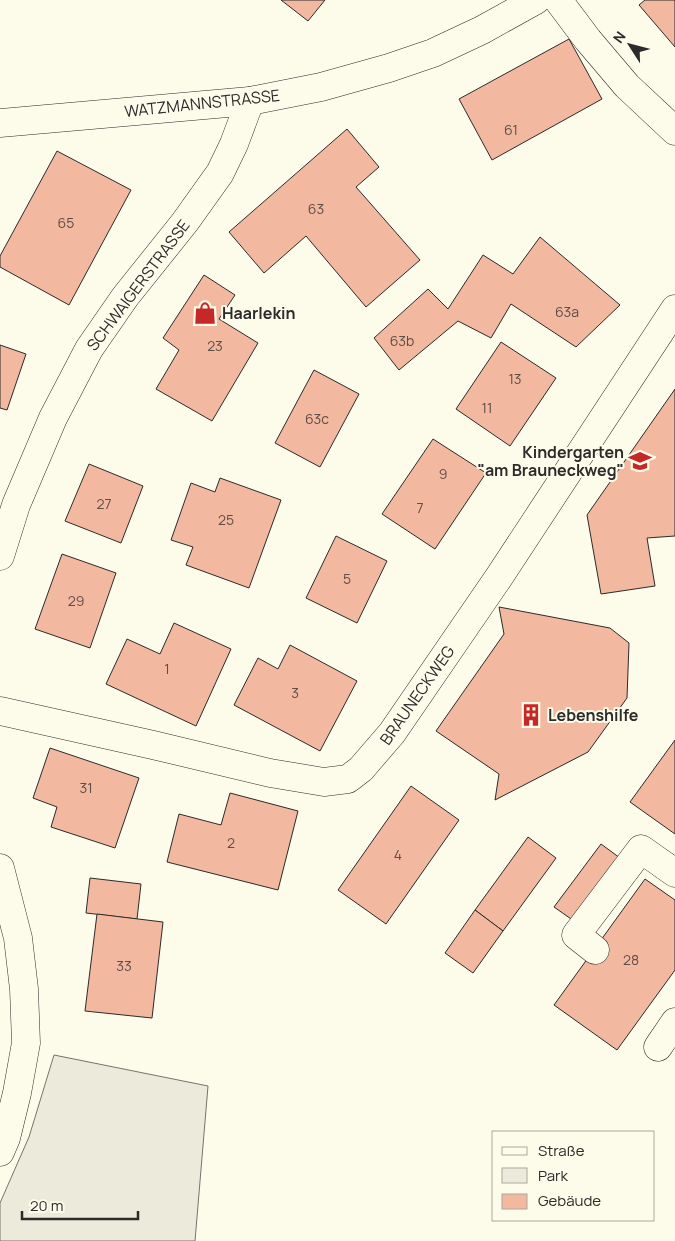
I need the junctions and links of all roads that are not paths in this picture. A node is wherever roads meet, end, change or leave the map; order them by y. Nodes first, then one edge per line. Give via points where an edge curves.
1 (536, 0) edge
2 (558, 0) edge
3 (250, 101) junction
4 (0, 123) edge
5 (675, 130) edge
6 (675, 309) edge
7 (0, 556) edge
8 (0, 711) edge
9 (0, 868) edge
10 (675, 873) edge
11 (595, 950) dead end
12 (675, 1022) edge
13 (658, 1047) dead end
14 (0, 1152) edge

1 - 3 street, WATZMANNSTRASSE via 433,53 321,87
2 - 5 street via 628,86
3 - 4 street, WATZMANNSTRASSE
3 - 7 street, SCHWAIGERSTRASSE via 220,173 125,297 90,349 53,418 16,505
6 - 8 street, BRAUNECKWEG via 392,733 348,779 324,782 270,773
9 - 14 street via 18,938 26,1043 18,1093
10 - 11 street via 641,849 576,935
12 - 13 street

